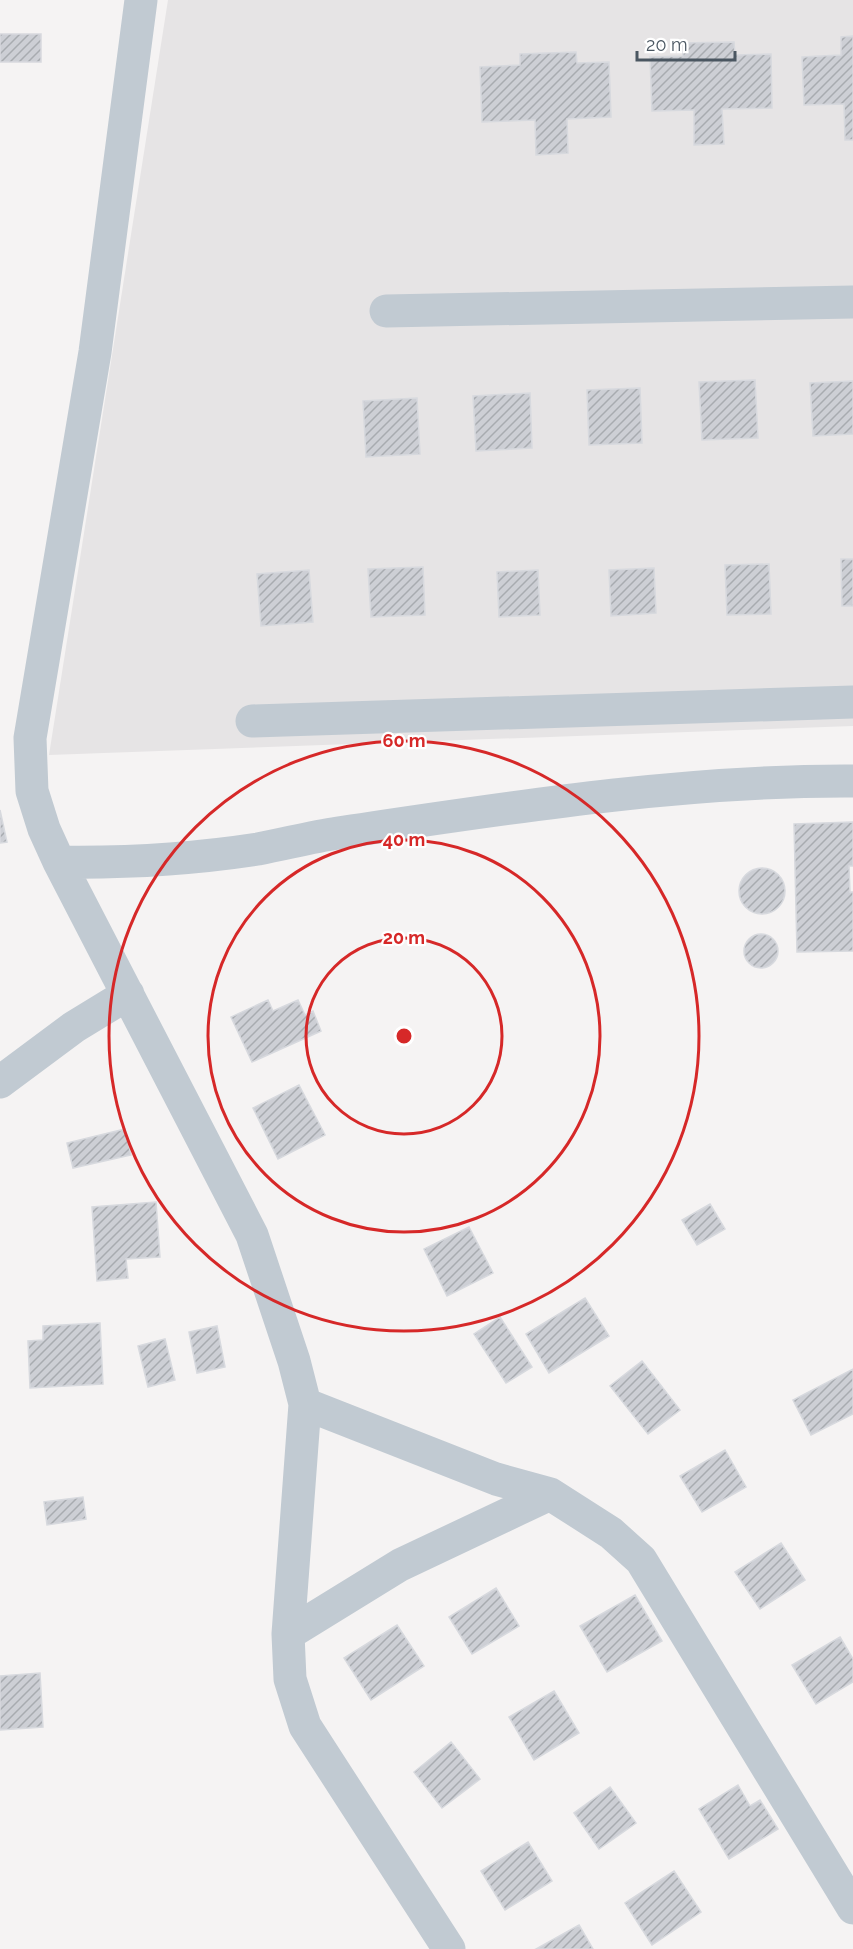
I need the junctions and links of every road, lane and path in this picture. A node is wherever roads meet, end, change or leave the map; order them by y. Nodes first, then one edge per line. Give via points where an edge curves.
1 (141, 0) edge
2 (853, 302) edge
3 (386, 310) dead end
4 (853, 702) edge
5 (252, 721) dead end
6 (853, 781) edge
7 (59, 862) junction
8 (128, 994) junction
9 (0, 1082) edge
10 (305, 1404) junction
11 (550, 1494) junction
12 (288, 1634) junction
13 (853, 1908) edge
14 (449, 1949) edge

1 - 7 street via 95,352 30,738 32,791
2 - 3 street
4 - 5 street
6 - 7 street via 777,781 661,790 336,834 257,849 117,862
7 - 8 street
8 - 9 street via 74,1027
8 - 10 street via 252,1235
10 - 11 street via 496,1479
10 - 12 street
11 - 12 street via 400,1565
11 - 13 street via 611,1533 641,1560
12 - 14 street via 290,1679 305,1726

